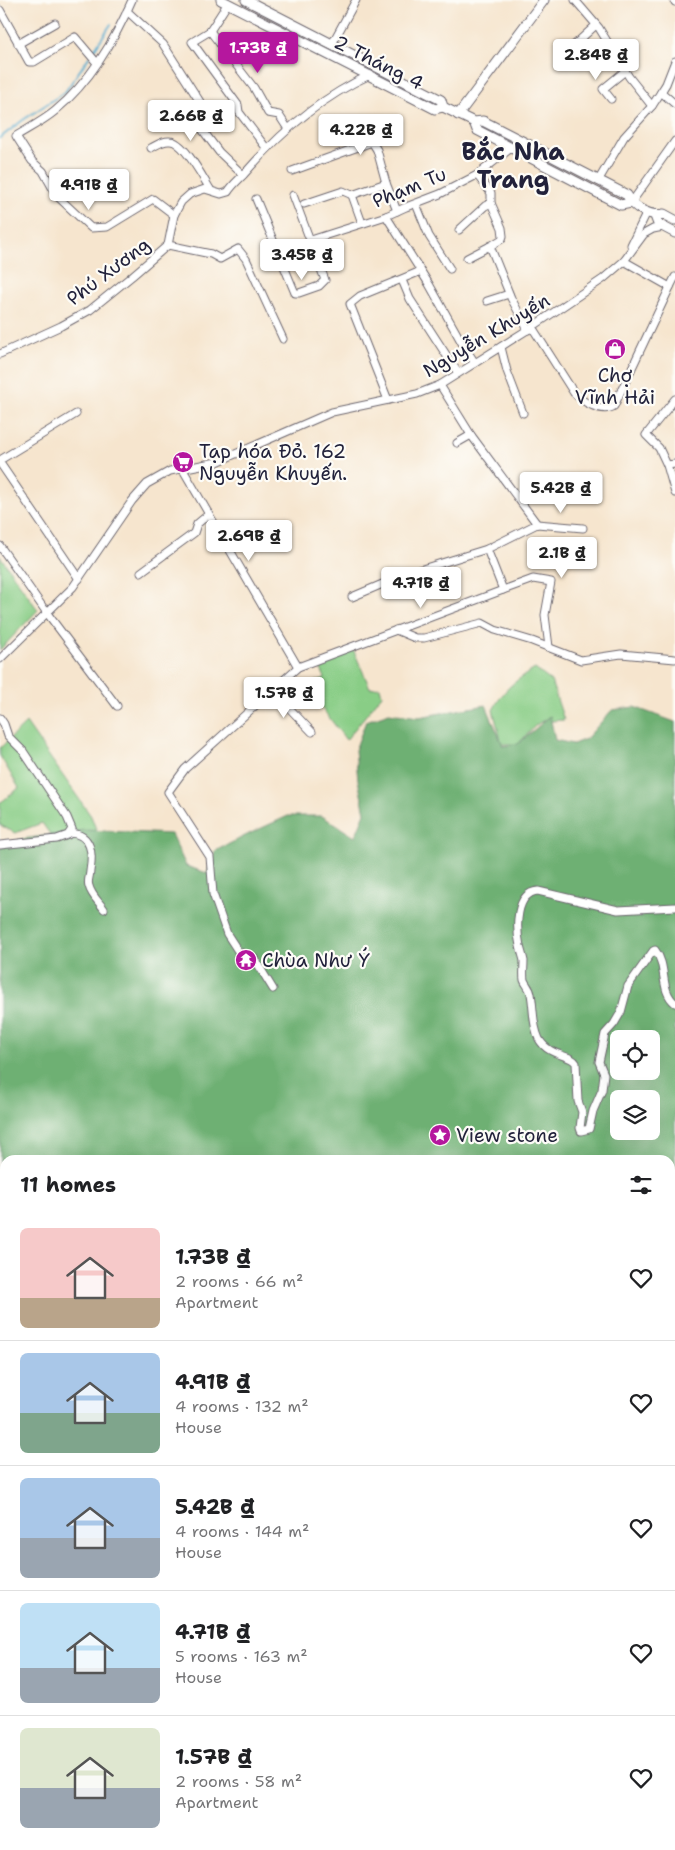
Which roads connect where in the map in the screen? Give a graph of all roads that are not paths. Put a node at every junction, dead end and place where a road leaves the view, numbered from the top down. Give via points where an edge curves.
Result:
1 (132, 0) edge
2 (246, 0) edge
3 (356, 0) edge
4 (544, 0) edge
5 (576, 0) edge
6 (224, 2) edge
7 (0, 10) edge
8 (127, 11) junction
9 (55, 23) dead end
10 (596, 25) junction
11 (210, 31) junction
12 (18, 44) junction
13 (332, 44) junction
14 (572, 47) dead end
15 (675, 62) edge
16 (97, 63) junction
17 (625, 71) junction
18 (370, 76) junction
19 (661, 92) junction
20 (611, 99) dead end
21 (675, 104) edge
22 (202, 105) dead end
23 (652, 106) junction
24 (443, 107) junction
25 (189, 112) dead end
26 (458, 115) junction
27 (474, 122) junction
28 (288, 129) junction
29 (675, 141) edge
30 (151, 148) dead end
31 (511, 148) junction
32 (267, 149) junction
33 (292, 171) dead end
34 (243, 175) junction
35 (477, 175) junction
36 (598, 181) junction
37 (386, 183) junction
38 (210, 190) junction
39 (293, 195) dead end
40 (352, 195) junction
41 (256, 199) dead end
42 (491, 202) junction
43 (631, 203) junction
44 (304, 204) dead end
45 (416, 204) junction
46 (397, 210) junction
47 (651, 214) junction
48 (174, 215) junction
49 (386, 216) junction
50 (675, 220) edge
51 (362, 222) junction
52 (662, 227) junction
53 (458, 230) dead end
54 (675, 233) edge
55 (311, 240) junction
56 (168, 246) junction
57 (490, 246) junction
58 (467, 258) dead end
59 (624, 261) junction
60 (450, 269) dead end
61 (421, 271) junction
62 (675, 277) edge
63 (402, 280) junction
64 (670, 287) junction
65 (509, 294) junction
66 (487, 301) dead end
67 (530, 329) junction
68 (283, 339) dead end
69 (501, 347) junction
70 (0, 354) edge
71 (475, 363) junction
72 (458, 373) junction
73 (440, 385) junction
74 (675, 399) edge
75 (388, 400) junction
76 (523, 413) dead end
77 (76, 414) dead end
78 (471, 435) junction
79 (457, 443) dead end
80 (0, 461) edge
81 (675, 464) edge
82 (667, 465) junction
83 (182, 468) junction
84 (675, 493) edge
85 (209, 514) junction
86 (537, 524) junction
87 (583, 528) dead end
88 (0, 546) edge
89 (487, 549) junction
90 (141, 572) dead end
91 (79, 579) junction
92 (503, 590) junction
93 (352, 597) dead end
94 (47, 613) junction
95 (396, 630) junction
96 (549, 647) junction
97 (0, 659) edge
98 (675, 659) edge
99 (298, 667) junction
100 (272, 690) junction
101 (117, 706) dead end
102 (0, 718) edge
103 (312, 732) dead end
104 (70, 833) junction
105 (0, 845) edge
106 (675, 906) edge
107 (104, 909) dead end
108 (273, 989) dead end
109 (675, 1003) edge

1 - 8 street
2 - 13 main road, 2 Tháng 4
3 - 13 street
4 - 26 main road
5 - 10 street
6 - 11 street
6 - 18 main road, 2 Tháng 4
7 - 12 street
8 - 16 street
8 - 22 street via 163,44
9 - 12 street
10 - 14 street
10 - 17 street
11 - 28 street via 254,88 268,113 279,116
11 - 32 street via 192,42 238,105 238,112
12 - 16 street via 32,63 76,37
13 - 24 main road, 2 Tháng 4 via 441,100
15 - 19 street
16 - 48 street via 66,102 16,136 32,161 43,171 57,196 92,228 107,227 153,199
17 - 20 street via 603,89
17 - 23 street
18 - 24 main road, 2 Tháng 4 via 435,108
18 - 28 street, Phú Xương via 350,84
19 - 21 street
19 - 23 street
23 - 36 street via 624,137
24 - 26 main road, 2 Tháng 4
25 - 34 street via 219,152
26 - 27 main road, 2 Tháng 4
27 - 31 main road, 2 Tháng 4 via 477,130
27 - 36 main road, 2 Tháng 4 via 483,120
28 - 32 street, Phú Xương
29 - 43 street
30 - 38 street via 168,140 178,144
31 - 35 street, Phạm Tu
31 - 43 main road, 2 Tháng 4 via 622,205
32 - 34 street, Phú Xương
33 - 37 street via 370,141 377,150
34 - 38 street, Phú Xương via 224,194
35 - 42 street via 491,193
35 - 45 street, Phạm Tu
36 - 43 main road, 2 Tháng 4 via 627,195
37 - 40 street
37 - 46 street
38 - 48 street, Phú Xương via 190,194
39 - 55 street
40 - 44 street via 343,191
40 - 51 street
41 - 55 street via 295,293 319,286 325,280
42 - 53 street
42 - 57 street via 503,236
43 - 47 main road, 2 Tháng 4
45 - 46 street, Phạm Tu
45 - 60 street via 429,236
46 - 49 street, Phạm Tu
47 - 50 main road, 2 Tháng 4 via 664,214
47 - 52 main road, 2 Tháng 4
47 - 59 street, Nguyễn Khuyến
48 - 56 street, Phú Xương
49 - 51 street, Phạm Tu
49 - 61 street
51 - 55 street, Phạm Tu
52 - 54 main road
52 - 59 street, Nguyễn Khuyến via 644,234
56 - 68 street via 220,259 238,249 246,259
56 - 70 street, Phú Xương via 90,310
57 - 58 street
57 - 65 street
59 - 64 street
59 - 67 street, Nguyễn Khuyến
61 - 63 street
61 - 71 street
62 - 64 street
63 - 72 street via 410,299
63 - 75 street via 365,294 350,304
64 - 67 street via 610,409 601,409 579,398
65 - 66 street
65 - 67 street
67 - 69 street, Nguyễn Khuyến
69 - 71 street, Nguyễn Khuyến
69 - 76 street
71 - 72 street, Nguyễn Khuyến
72 - 73 street, Nguyễn Khuyến
73 - 75 street, Nguyễn Khuyến
73 - 78 street
74 - 82 street via 646,434 659,448
75 - 83 street, Nguyễn Khuyến via 332,412 217,462
77 - 80 street
78 - 79 street
78 - 86 street
80 - 91 street
81 - 82 street
82 - 84 street
83 - 85 street
83 - 91 street, Nguyễn Khuyến via 163,474 140,491
85 - 90 street via 197,524 194,534
85 - 99 street
86 - 87 street
86 - 89 street
88 - 94 street
89 - 92 street
89 - 93 street via 406,574
91 - 94 street, Nguyễn Khuyến
92 - 95 street
92 - 96 street via 533,579 551,582 545,615
94 - 97 street, Nguyễn Khuyến
94 - 101 street
95 - 96 street via 424,638 482,623
95 - 99 street
96 - 98 street via 581,660 621,654
99 - 100 street
100 - 103 street
100 - 108 street via 185,769 168,792 210,857 213,894 227,934 238,951 254,958
102 - 104 street via 11,740 23,751 67,817 72,826
104 - 105 street via 57,840
104 - 107 street via 82,836 90,846 92,857 88,885
106 - 109 street via 618,910 538,891 527,894 522,901 519,936 525,980 531,992 533,1021 545,1047 576,1062 581,1131 588,1129 601,1096 604,1074 599,1062 605,1034 621,1012 628,986 655,950 660,956 665,987

